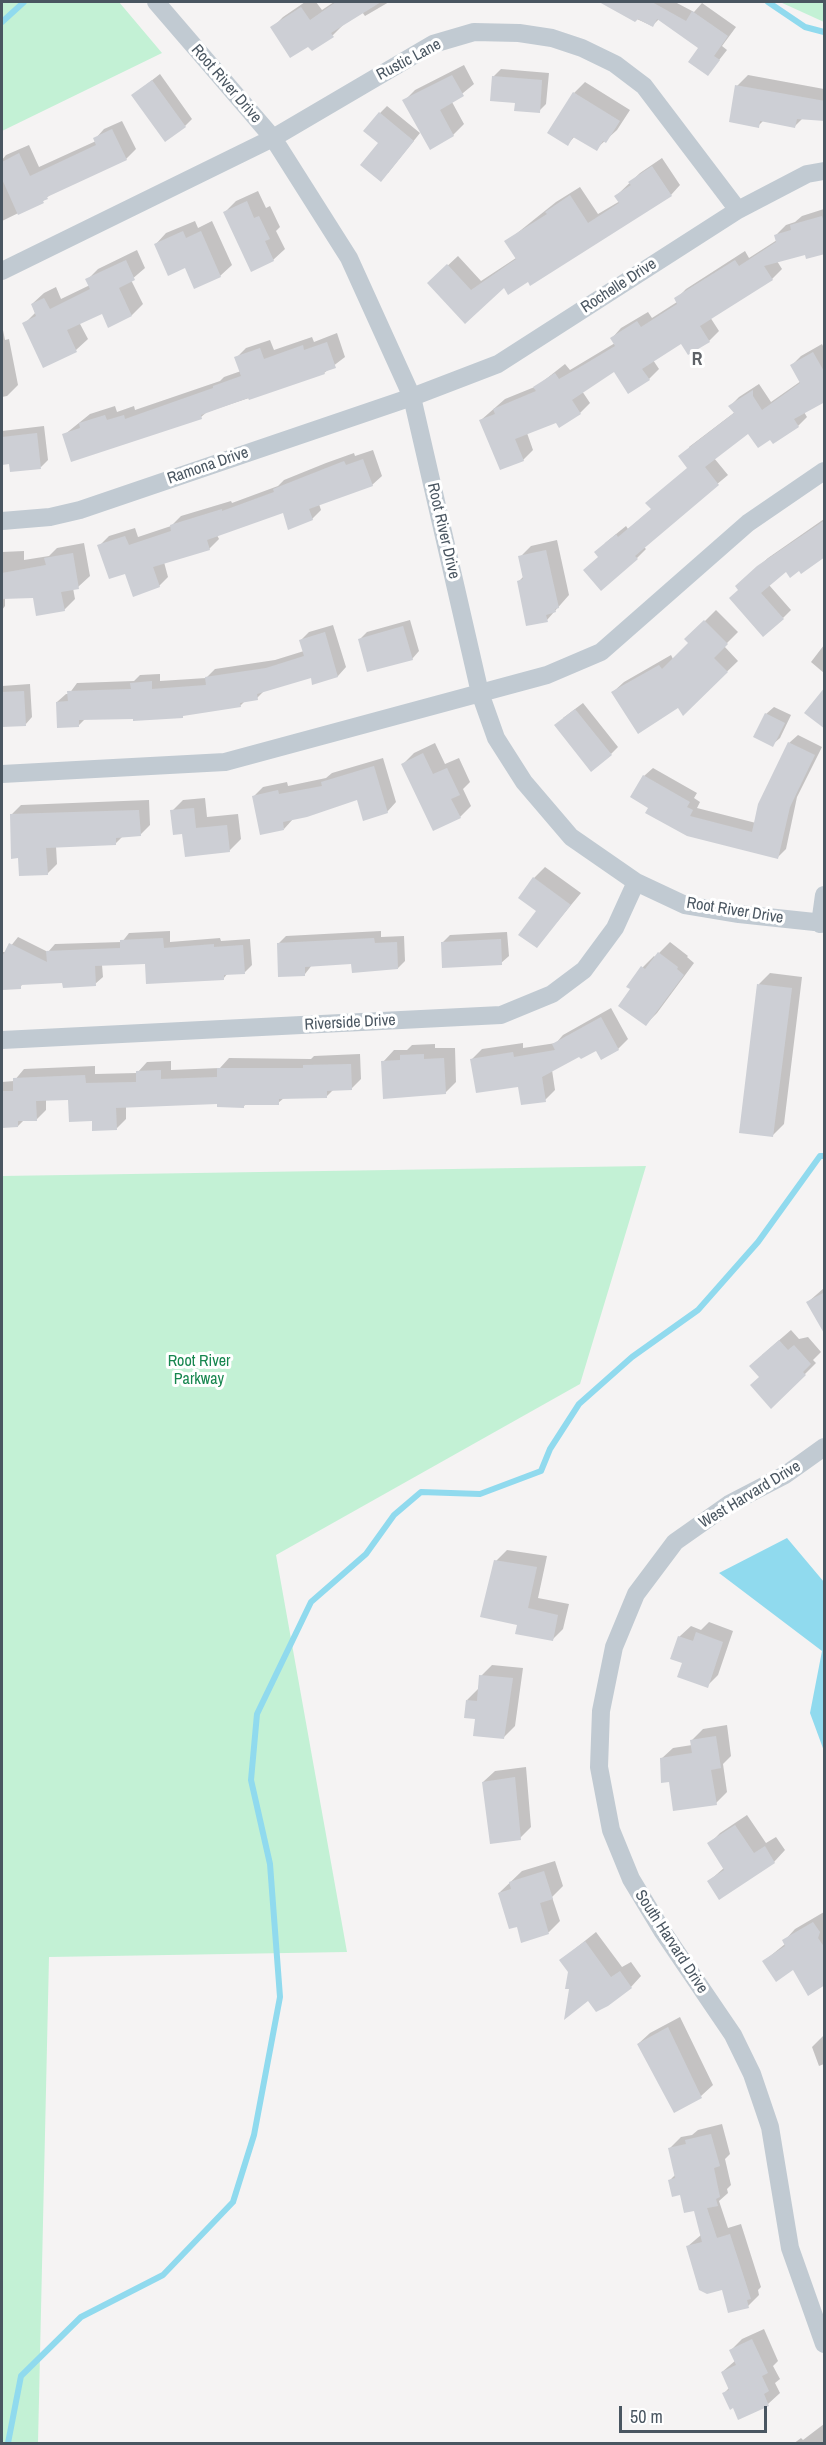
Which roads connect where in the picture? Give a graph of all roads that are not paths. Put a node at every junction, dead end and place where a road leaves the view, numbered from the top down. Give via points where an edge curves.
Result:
1 (156, 2) edge
2 (273, 138) junction
3 (825, 171) edge
4 (738, 210) junction
5 (2, 271) edge
6 (412, 397) junction
7 (825, 471) edge
8 (2, 521) edge
9 (480, 693) junction
10 (2, 774) edge
11 (636, 882) junction
12 (825, 895) edge
13 (822, 924) edge
14 (2, 1040) edge
15 (825, 1447) edge
16 (675, 1542) joint
17 (825, 2344) edge

1 - 2 street, Root River Drive
2 - 4 street, Rustic Lane via 433,44 474,32 552,38 615,64 644,86
2 - 5 street
2 - 6 street, Root River Drive via 349,258
3 - 4 street, Rochelle Drive via 807,174
4 - 6 street, Rochelle Drive via 498,364
6 - 8 street, Ramona Drive via 80,510
6 - 9 street, Root River Drive
7 - 9 street via 748,523 601,652 547,675
9 - 10 street via 225,762
9 - 11 street, Root River Drive via 496,738 524,782 571,837
11 - 13 street, Root River Drive via 686,905
11 - 14 street, Riverside Drive via 615,928 584,970 552,994 501,1015
12 - 13 street
15 - 16 street, West Harvard Drive via 784,1475 729,1504
16 - 17 street, South Harvard Drive via 636,1594 614,1647 601,1711 599,1767 611,1830 631,1879 733,2035 752,2074 770,2127 790,2248

